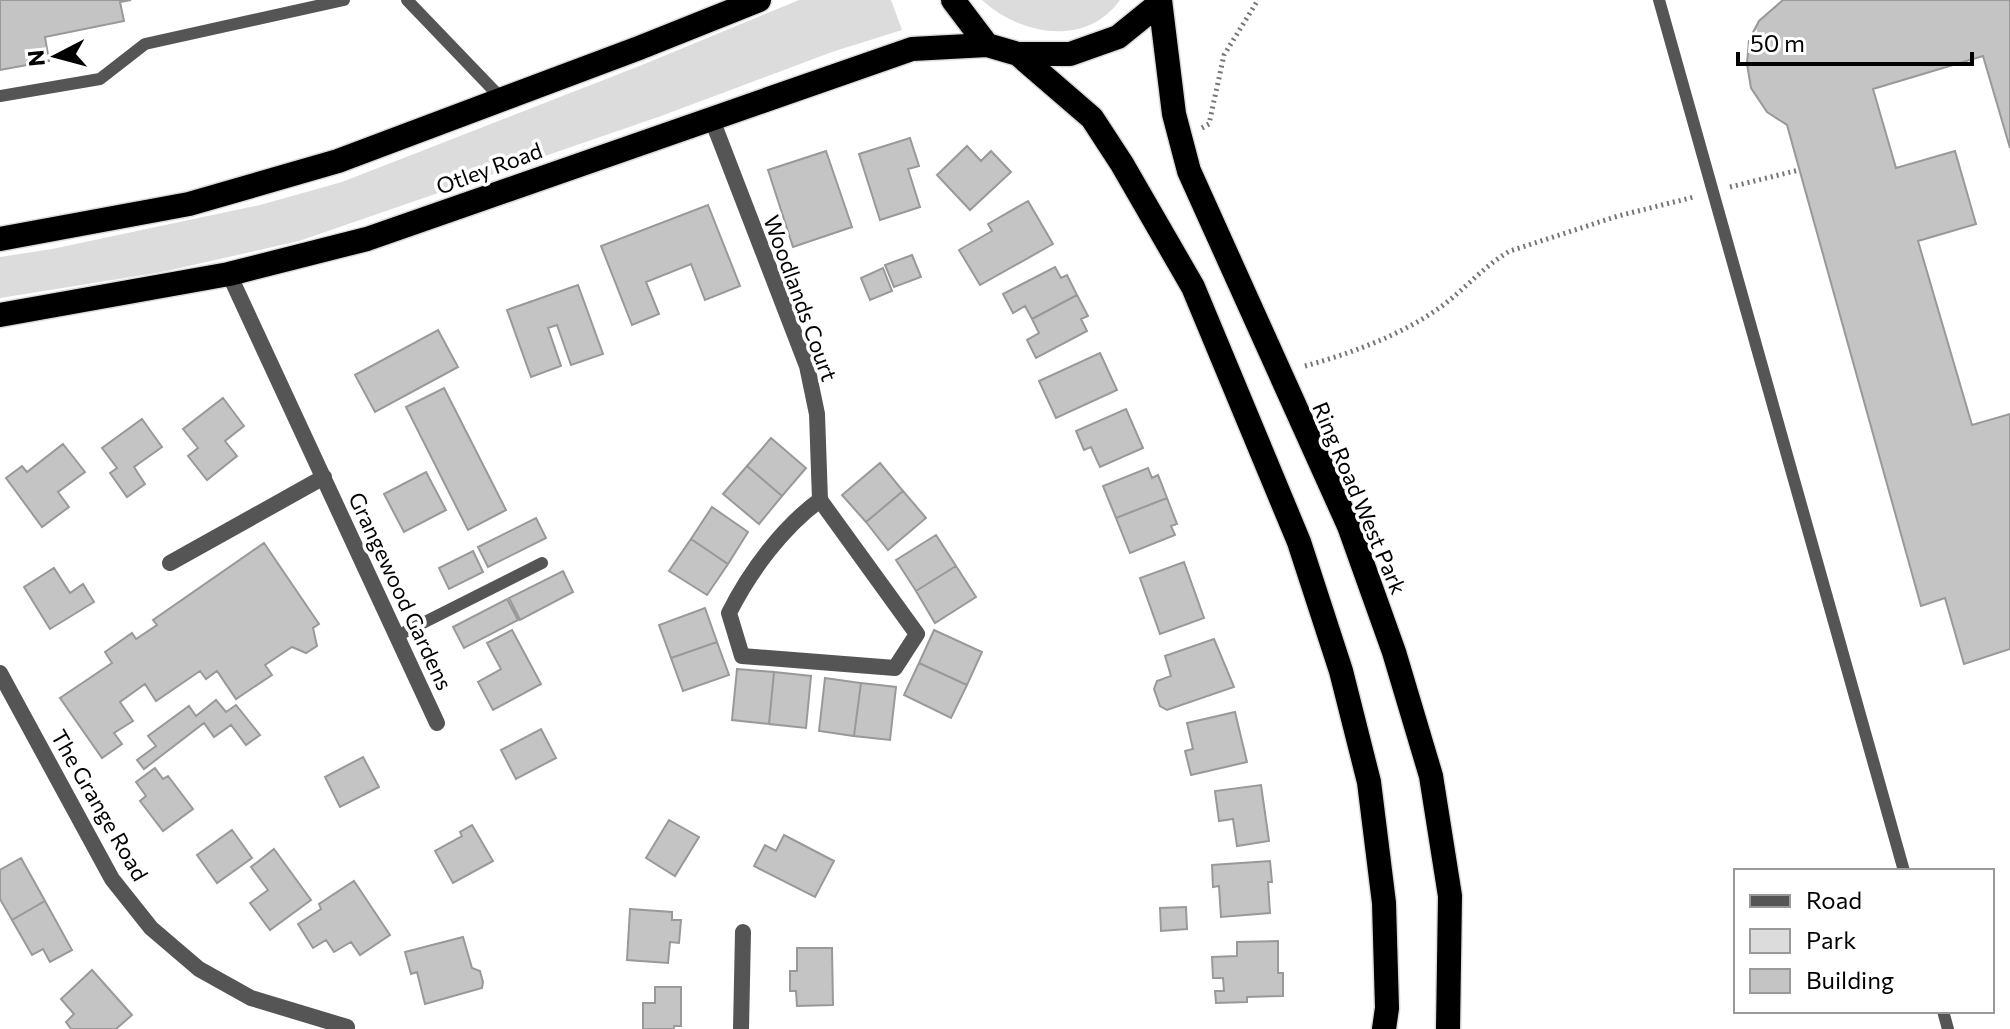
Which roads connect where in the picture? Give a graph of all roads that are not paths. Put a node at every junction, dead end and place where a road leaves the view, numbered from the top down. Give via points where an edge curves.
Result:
1 (344, 0) edge
2 (407, 0) edge
3 (759, 0) edge
4 (953, 0) edge
5 (1659, 0) edge
6 (1160, 1) edge
7 (987, 45) junction
8 (1018, 54) junction
9 (0, 96) edge
10 (502, 99) junction
11 (711, 117) junction
12 (0, 239) edge
13 (229, 274) junction
14 (0, 315) edge
15 (324, 477) junction
16 (820, 500) junction
17 (170, 563) dead end
18 (542, 563) dead end
19 (397, 636) junction
20 (0, 673) edge
21 (437, 723) dead end
22 (1903, 869) edge
23 (743, 932) dead end
24 (347, 1027) edge
25 (741, 1029) edge
26 (1384, 1029) edge
27 (1448, 1029) edge

1 - 9 lane via 145,44 100,79
2 - 10 lane
3 - 10 highway
4 - 7 highway
5 - 22 lane
6 - 8 highway via 1118,37 1070,54
6 - 27 highway, Ring Road West Park via 1174,114 1189,171 1349,526 1431,776 1450,896
7 - 8 highway, Otley Road
7 - 11 highway, Otley Road via 912,49
8 - 26 highway via 1092,118 1193,287 1299,542 1341,671 1369,782 1384,903
10 - 12 highway via 338,161 189,204
11 - 13 highway, Otley Road via 367,239
11 - 16 street, Woodlands Court via 807,366 817,414
13 - 14 highway, Otley Road
13 - 15 street, Grangewood Gardens
15 - 17 street, Grangewood Gardens
15 - 19 street, Grangewood Gardens
16 - 16 street via 800,515 741,588 729,613 742,656 895,668 917,634
18 - 19 lane
19 - 21 street, Grangewood Gardens
20 - 24 street, The Grange Road via 112,879 151,928 199,969 251,998
23 - 25 street

